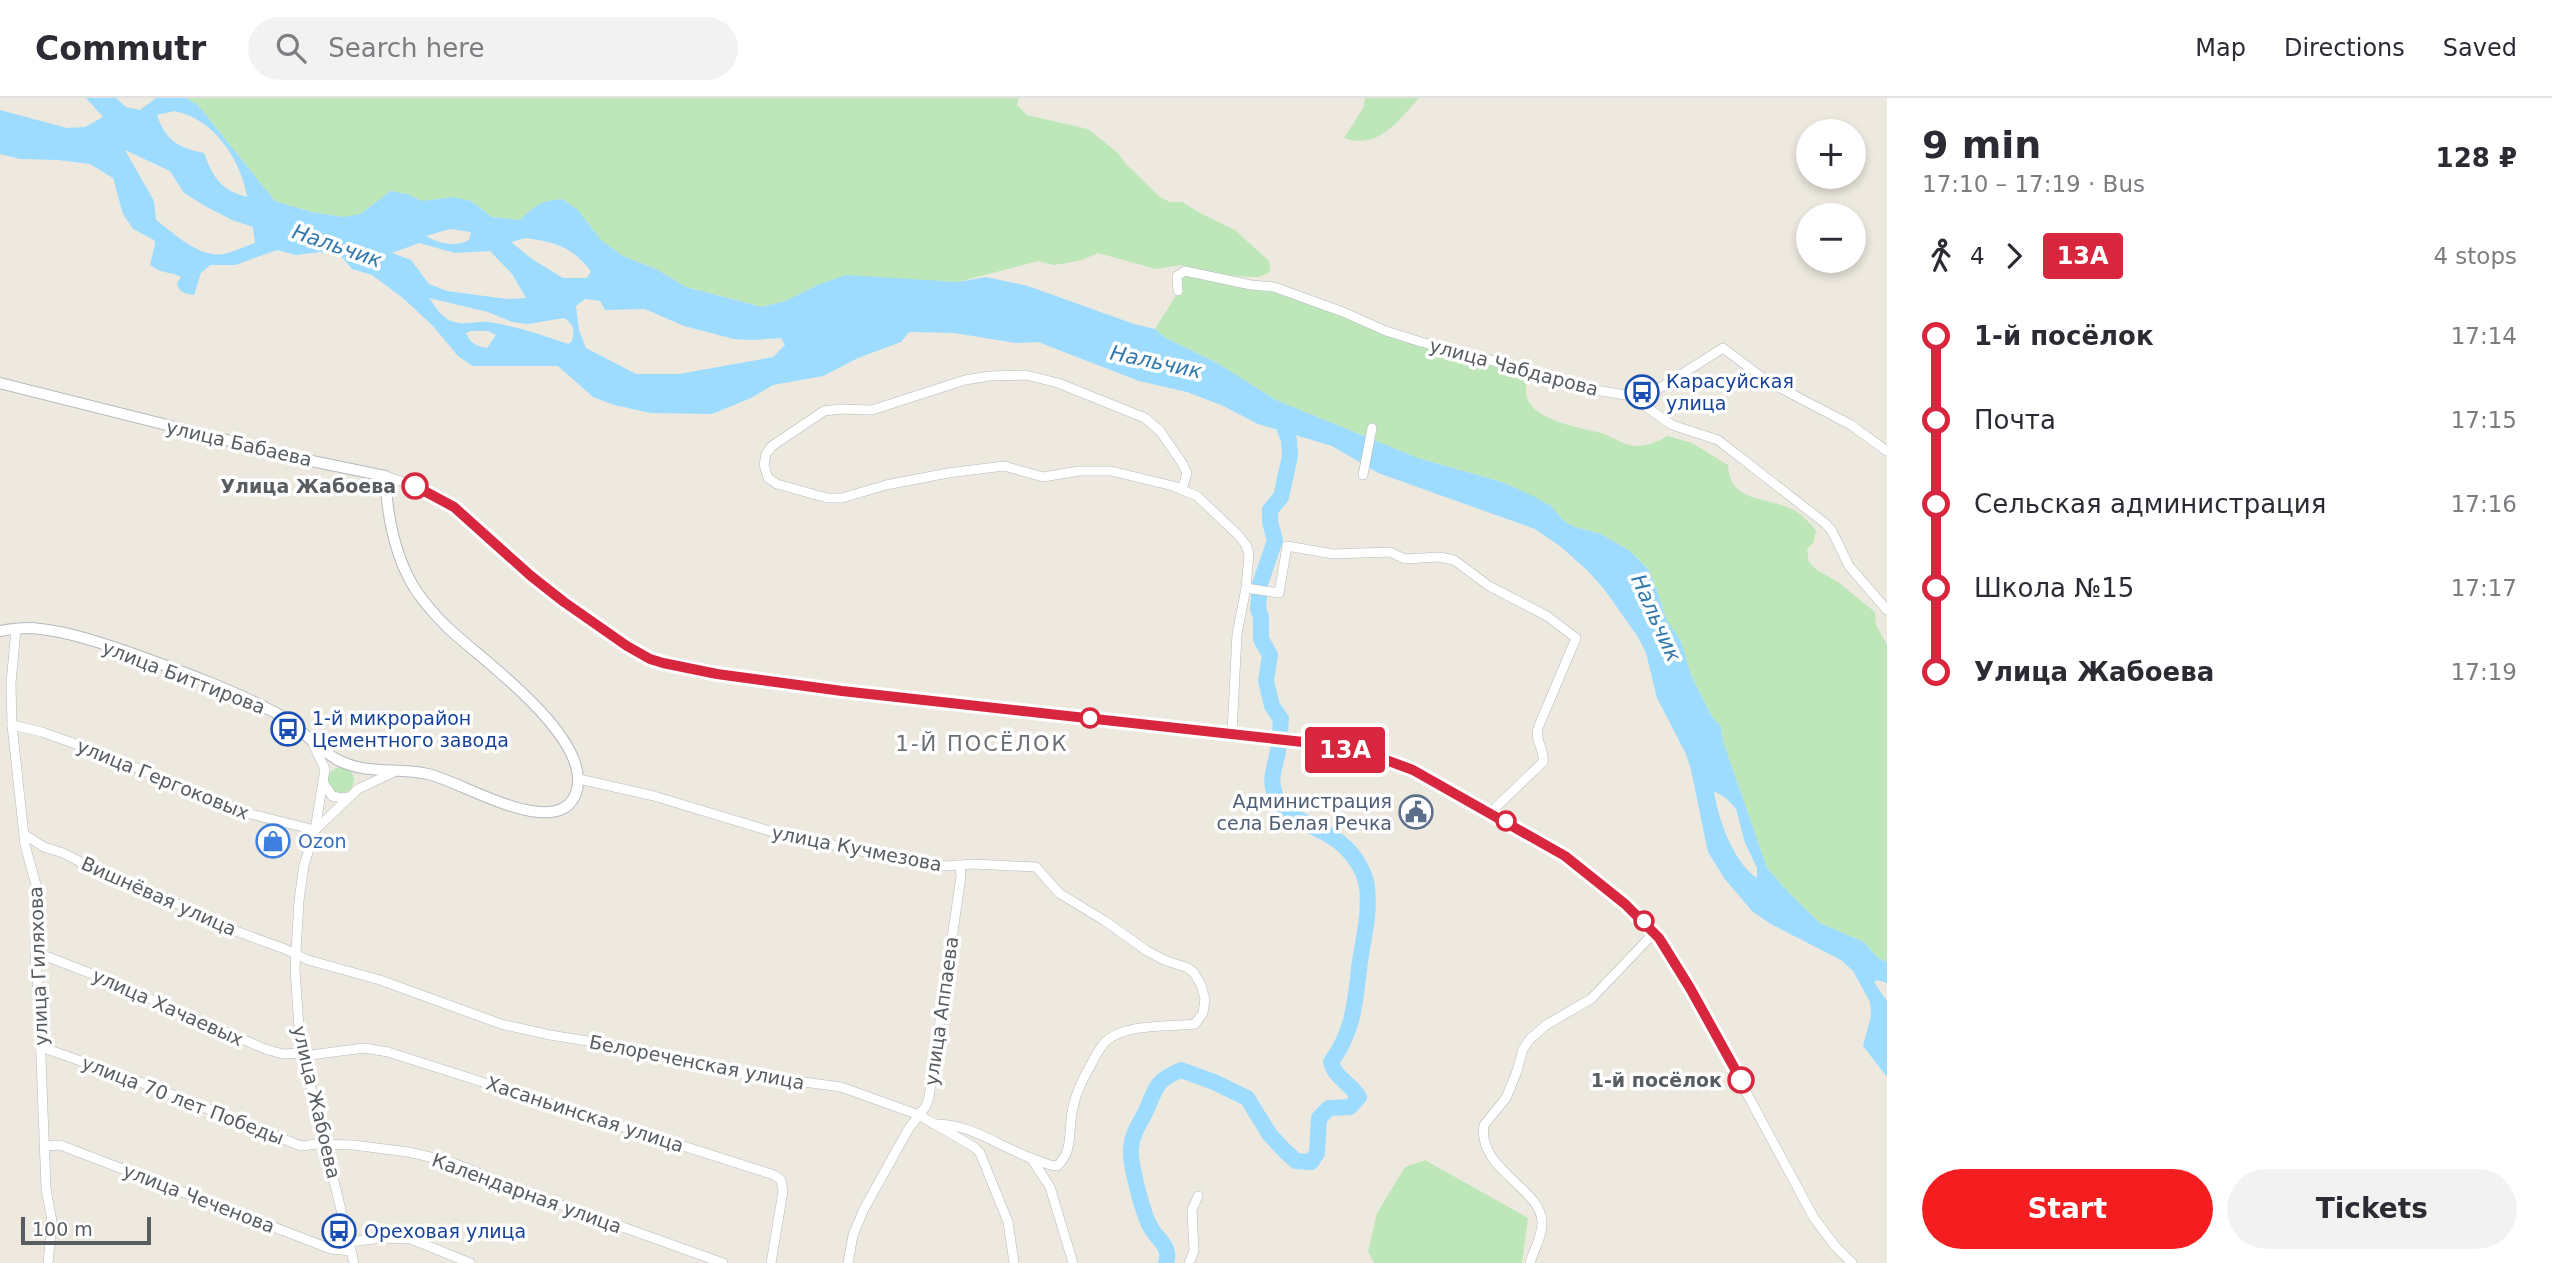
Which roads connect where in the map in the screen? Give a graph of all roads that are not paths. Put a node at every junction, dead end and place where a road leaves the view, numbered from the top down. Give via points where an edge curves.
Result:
1 (1178, 291) dead end
2 (0, 383) edge
3 (1644, 398) junction
4 (1373, 429) dead end
5 (1887, 450) edge
6 (1364, 474) dead end
7 (385, 476) junction
8 (1182, 488) junction
9 (1249, 589) junction
10 (1887, 610) edge
11 (16, 629) junction
12 (0, 631) edge
13 (12, 725) junction
14 (1232, 733) junction
15 (307, 735) junction
16 (345, 762) junction
17 (325, 769) junction
18 (394, 772) junction
19 (579, 779) junction
20 (322, 780) junction
21 (355, 792) junction
22 (1491, 812) junction
23 (315, 830) junction
24 (25, 835) junction
25 (960, 865) junction
26 (1655, 932) junction
27 (35, 952) junction
28 (295, 954) junction
29 (41, 1047) junction
30 (302, 1054) junction
31 (919, 1115) junction
32 (933, 1124) junction
33 (326, 1145) junction
34 (46, 1146) junction
35 (1031, 1158) junction
36 (1198, 1195) dead end
37 (350, 1247) junction
38 (48, 1263) edge
39 (354, 1263) edge
40 (470, 1263) edge
41 (723, 1263) edge
42 (771, 1263) edge
43 (848, 1263) edge
44 (1014, 1263) edge
45 (1073, 1263) edge
46 (1189, 1263) edge
47 (1530, 1263) edge
48 (1852, 1263) edge

1 - 3 street, улица Чабдарова via 1177,276 1189,271 1274,287 1421,342 1577,387
2 - 7 street, улица Бабаева
3 - 5 street via 1723,348 1767,381 1851,425
3 - 10 street via 1645,407 1656,416 1718,440 1826,524 1849,566
4 - 6 street
7 - 14 street, улица Бабаева via 416,486 454,507 564,602 627,646 663,663 850,692
7 - 19 street via 389,520 416,591 440,621 534,705 566,745
8 - 8 street via 1111,471 1043,477 1004,466 827,498 777,484 768,478 764,465 772,446 824,411 872,410 965,380 1026,375 1145,418 1169,441 1182,463 1187,473
8 - 9 street via 1206,504 1246,545
9 - 14 street via 1237,634
9 - 22 street via 1282,590 1287,546 1333,554 1390,552 1405,559 1438,557 1454,560 1576,638 1538,728 1543,762
11 - 12 street, улица Биттирова
11 - 13 street, улица Гиляхова
11 - 15 street, улица Биттирова via 55,632 149,660 238,695 278,714
13 - 23 street, улица Гергоковых via 95,751 250,814
13 - 24 street, улица Гиляхова
14 - 22 street, улица Бабаева via 1303,742 1399,764
15 - 16 street, улица Биттирова
15 - 17 street
16 - 17 street
16 - 18 street, улица Биттирова
16 - 21 street via 359,774
17 - 20 street
18 - 19 street via 427,773 507,805 553,813 570,805
18 - 21 street
19 - 25 street, улица Кучмезова via 773,832 907,861
20 - 21 street via 332,796 342,798
20 - 23 street, улица Жабоева
21 - 23 street
22 - 26 street, улица Бабаева via 1565,856
23 - 28 street, улица Жабоева via 301,885
24 - 27 street, улица Гиляхова via 36,885
24 - 28 street, Вишнёвая улица
25 - 31 street, улица Аппаева via 929,1097
25 - 35 street, улица Кучмезова via 1036,867 1059,893 1147,951 1188,968 1198,978 1205,999 1195,1024 1145,1028 1106,1041 1077,1090 1069,1146 1062,1161 1054,1167
26 - 47 street via 1595,996 1530,1039 1506,1098 1484,1125 1484,1141 1491,1155 1541,1214 1542,1229
26 - 48 street, улица Бабаева via 1707,1017 1814,1219
27 - 29 street, улица Гиляхова
27 - 30 street, улица Хачаевых via 265,1049 283,1055
28 - 30 street, улица Жабоева
28 - 31 street, Белореченская улица via 519,1029 768,1078 841,1087
29 - 33 street, улица 70 лет Победы via 290,1142
29 - 34 street, улица Гиляхова
30 - 33 street, улица Жабоева
30 - 42 street, Хасаньинская улица via 364,1048 388,1052 774,1175 783,1191
31 - 32 street, Белореченская улица
31 - 43 street, улица Аппаева via 858,1219
32 - 35 street, улица Кучмезова via 977,1133
32 - 44 street, Белореченская улица via 974,1147 984,1160 1008,1222
33 - 37 street, улица Жабоева
33 - 41 street, Календарная улица via 408,1152 448,1161
34 - 37 street, улица Чеченова via 60,1145 331,1249
34 - 38 street, улица Гиляхова via 52,1221
35 - 45 street via 1050,1187
36 - 46 street via 1192,1210 1194,1251
37 - 39 street, улица Жабоева
37 - 40 street via 382,1238 411,1239

